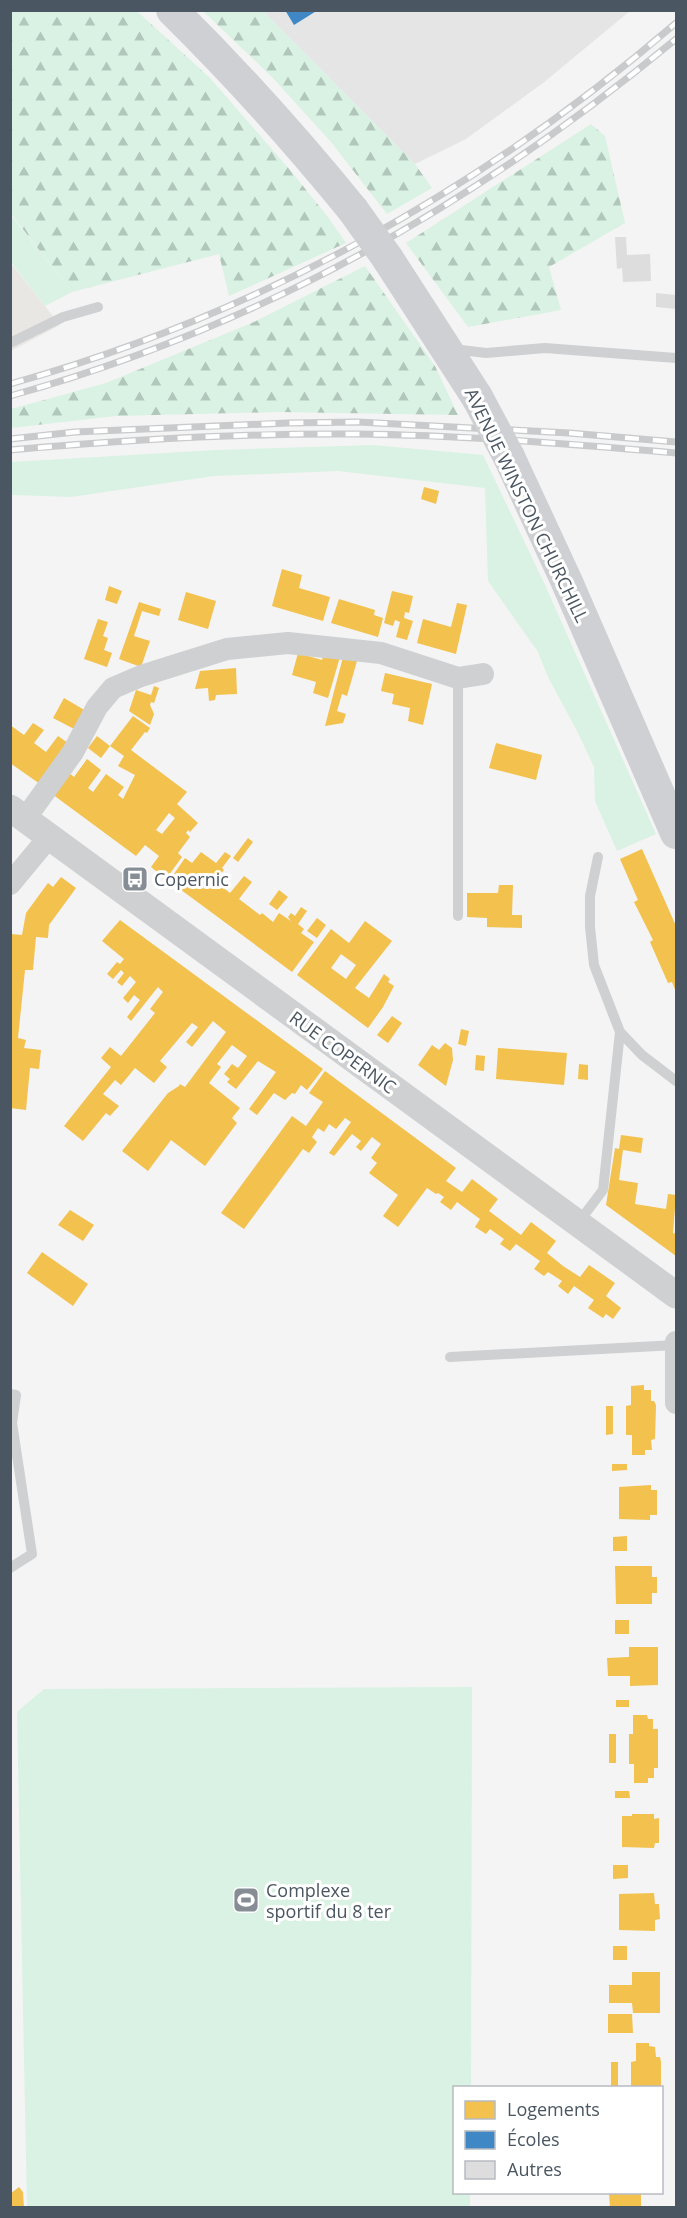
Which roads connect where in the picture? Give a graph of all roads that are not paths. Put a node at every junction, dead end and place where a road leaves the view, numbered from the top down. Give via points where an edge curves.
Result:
1 (172, 10) edge
2 (98, 307) dead end
3 (10, 343) edge
4 (447, 348) junction
5 (676, 358) edge
6 (483, 674) dead end
7 (458, 678) junction
8 (18, 814) edge
9 (676, 833) edge
10 (49, 837) junction
11 (598, 857) dead end
12 (10, 884) edge
13 (458, 916) dead end
14 (620, 1032) junction
15 (676, 1081) edge
16 (578, 1224) junction
17 (676, 1295) edge
18 (676, 1344) edge
19 (450, 1357) dead end
20 (10, 1394) edge
21 (676, 1403) edge
22 (10, 1568) edge

1 - 4 main road, AVENUE WINSTON CHURCHILL, bridge via 268,109 352,210
2 - 3 lane via 63,317
4 - 5 lane via 486,353 545,348
4 - 9 main road, AVENUE WINSTON CHURCHILL, bridge via 509,458
6 - 7 street
7 - 8 street via 381,653 288,643 227,649 112,688 73,752
7 - 13 lane
8 - 10 street, RUE COPERNIC
10 - 12 street
10 - 16 street, RUE COPERNIC
11 - 14 lane via 590,896 594,965
14 - 15 lane
14 - 16 lane via 603,1190
16 - 17 street, RUE COPERNIC
18 - 19 lane
18 - 21 street
20 - 22 lane via 16,1395 12,1423 32,1554

